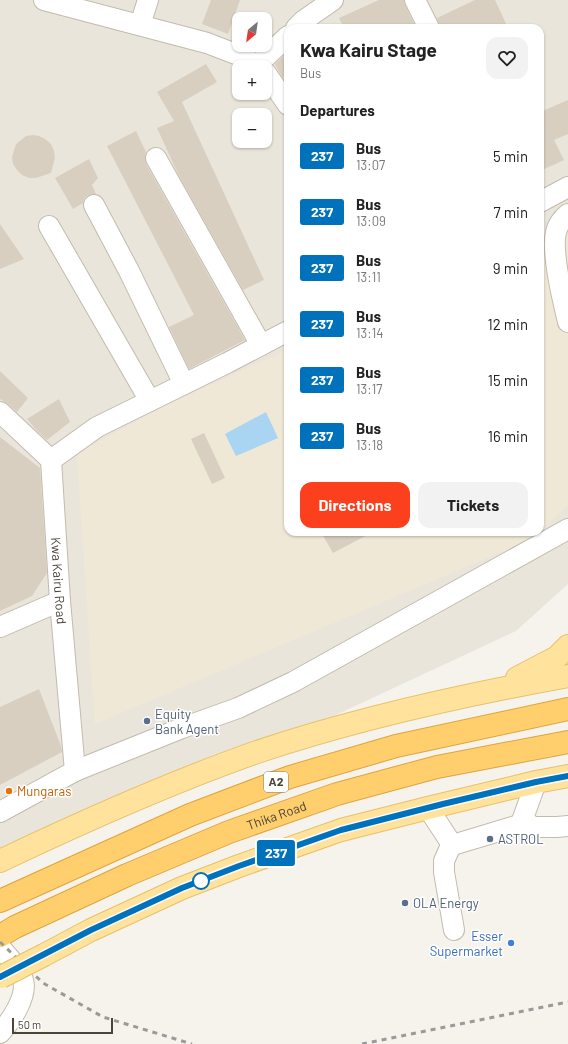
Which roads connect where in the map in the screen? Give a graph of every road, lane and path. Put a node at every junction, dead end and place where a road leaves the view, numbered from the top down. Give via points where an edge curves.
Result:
1 (44, 0) edge
2 (148, 0) edge
3 (305, 0) edge
4 (333, 0) edge
5 (415, 0) edge
6 (299, 24) edge
7 (300, 24) edge
8 (428, 24) edge
9 (140, 25) junction
10 (284, 41) edge
11 (249, 60) edge
12 (268, 60) edge
13 (272, 84) edge
14 (284, 100) edge
15 (156, 158) dead end
16 (568, 187) edge
17 (544, 200) edge
18 (94, 205) dead end
19 (568, 214) edge
20 (49, 226) dead end
21 (568, 322) edge
22 (284, 333) edge
23 (261, 345) junction
24 (184, 384) junction
25 (150, 401) junction
26 (0, 412) edge
27 (51, 460) junction
28 (568, 529) edge
29 (60, 601) junction
30 (0, 627) edge
31 (568, 646) edge
32 (568, 676) edge
33 (495, 690) junction
34 (568, 709) edge
35 (568, 742) edge
36 (75, 771) junction
37 (568, 776) edge
38 (536, 782) junction
39 (428, 808) junction
40 (0, 812) edge
41 (522, 821) junction
42 (568, 826) edge
43 (452, 843) junction
44 (0, 861) edge
45 (0, 901) edge
46 (454, 930) dead end
47 (8, 932) edge
48 (0, 947) edge
49 (0, 977) edge
50 (0, 1033) edge

1 - 9 street
2 - 9 street
3 - 6 street
4 - 7 street
5 - 8 street
9 - 11 street via 207,43
10 - 12 street
13 - 14 street
15 - 23 street
16 - 17 street
18 - 24 street
19 - 21 street via 561,221 554,242
20 - 25 street
22 - 23 street
23 - 24 street
24 - 25 street
25 - 27 street via 97,427
26 - 27 street
27 - 29 street, Kwa Kairu Road
28 - 36 street via 293,682 238,708
29 - 30 street
29 - 36 street, Kwa Kairu Road
31 - 33 main road via 557,657
32 - 33 main road
33 - 44 main road via 412,708 257,752 147,794
34 - 45 highway, A2 via 396,746 290,776 190,815
35 - 47 highway, Thika Road / A2 via 437,767 337,794 229,832 128,875
36 - 40 street
37 - 38 main road
38 - 39 main road
38 - 41 street
39 - 43 street
39 - 49 main road, bridge via 341,830 189,885 91,930
41 - 42 street via 534,827
41 - 43 street via 514,827
43 - 46 street via 444,861 444,872
48 - 50 street via 23,979 24,987 16,1010

